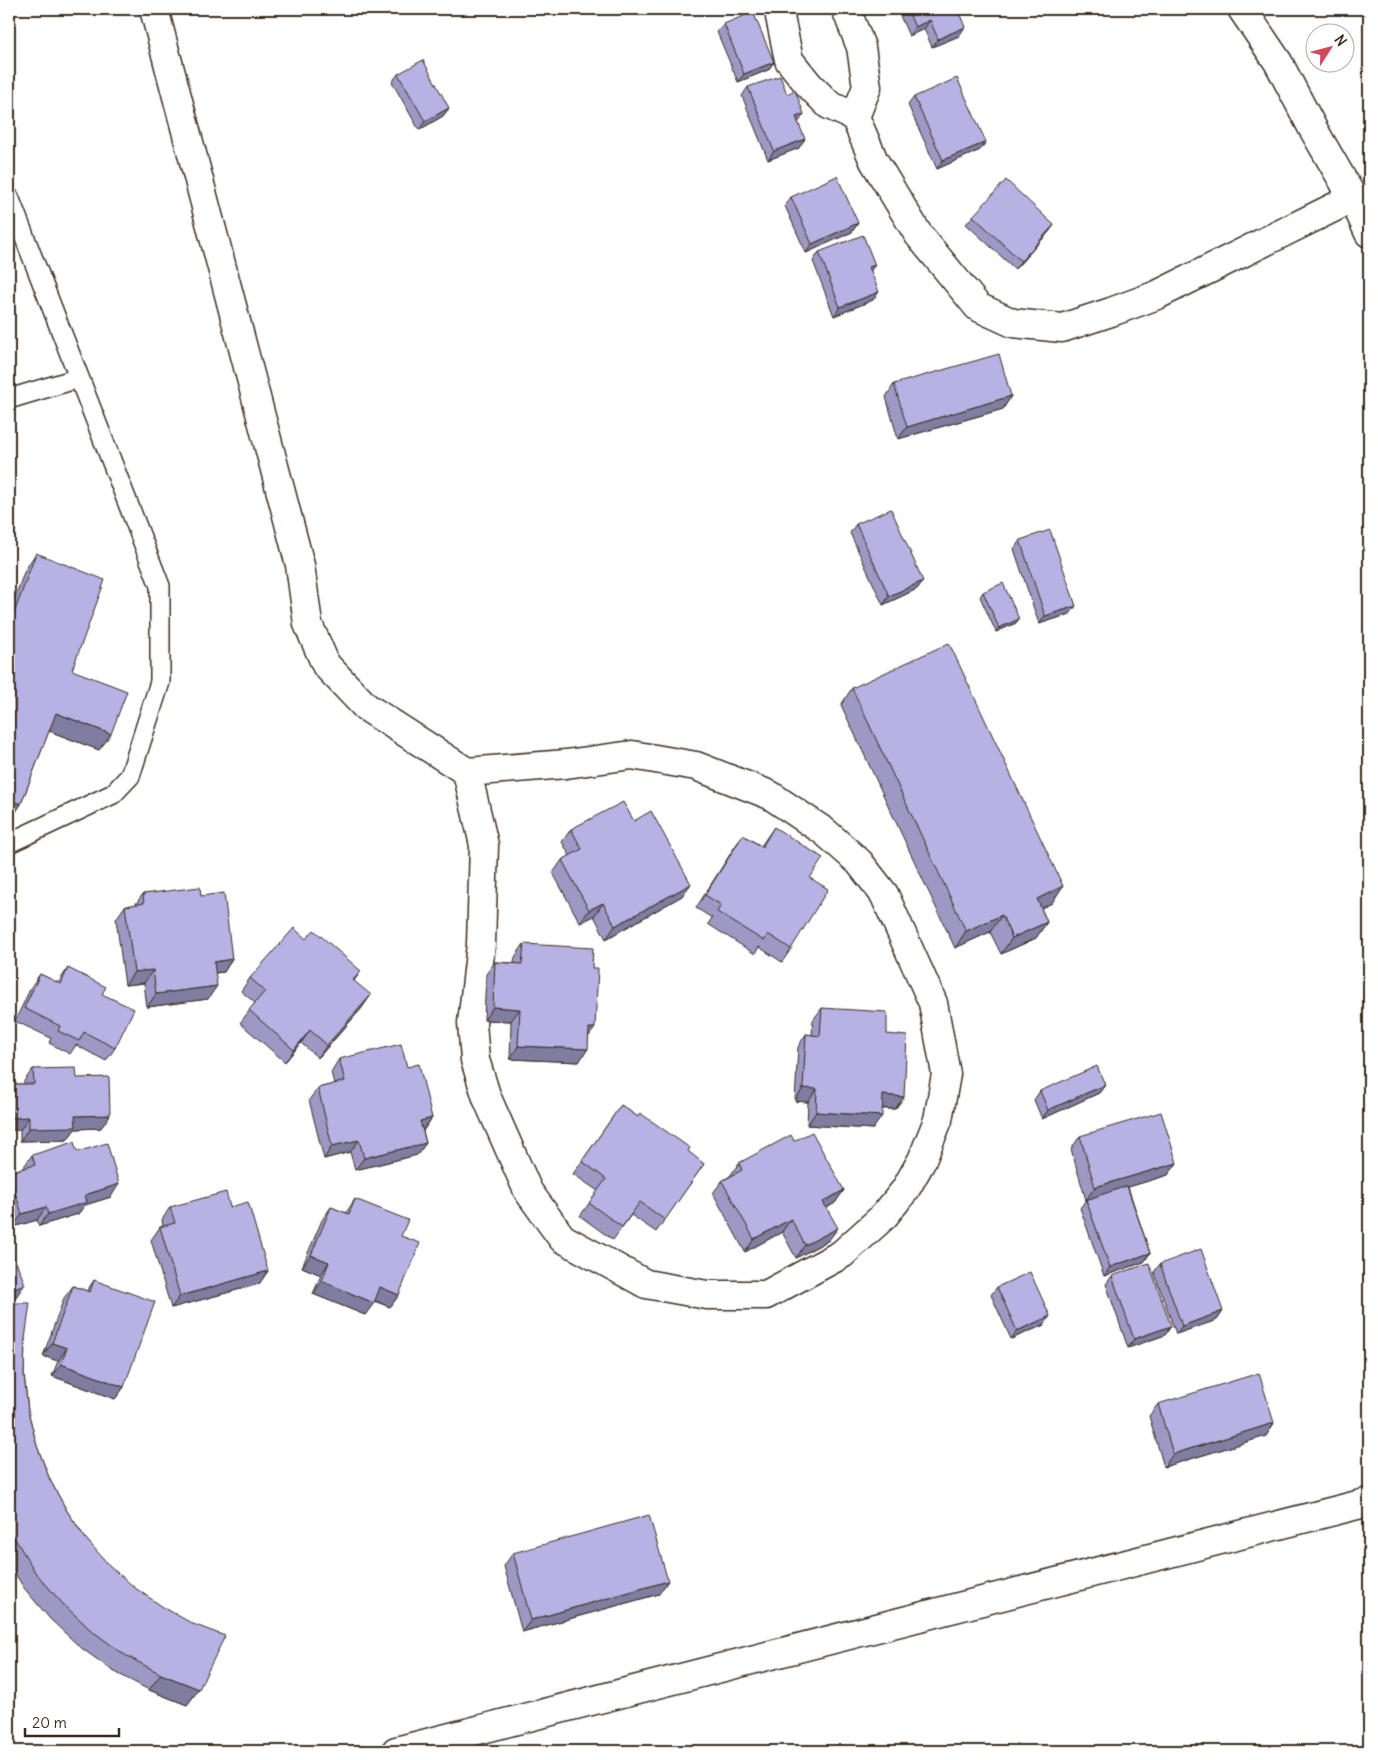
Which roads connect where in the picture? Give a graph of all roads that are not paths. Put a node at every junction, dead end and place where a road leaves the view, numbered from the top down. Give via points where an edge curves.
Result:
1 (154, 9) edge
2 (781, 9) edge
3 (846, 9) edge
4 (1242, 9) edge
5 (855, 117) junction
6 (9, 197) edge
7 (1353, 198) junction
8 (1369, 233) edge
9 (79, 378) junction
10 (9, 399) edge
11 (467, 772) junction
12 (9, 843) edge
13 (1369, 1502) edge
14 (396, 1751) edge

1 - 11 street via 300,565 308,624 326,665 366,707
2 - 5 street via 789,60 829,104
3 - 5 street via 861,47 867,87
4 - 7 street via 1278,62
5 - 7 street via 874,161 918,234 978,307 1013,324 1062,328 1111,312 1157,294
6 - 9 lane
7 - 8 street
9 - 10 lane
9 - 12 lane via 160,586 160,682 130,776 113,794
11 - 11 street via 632,755 696,766 770,795 825,832 859,862 884,894 933,1003 946,1074 938,1120 922,1160 905,1190 884,1216 842,1254 766,1295 707,1295 646,1284 562,1238 528,1191 487,1098 475,1060 472,1023 481,944 484,845
13 - 14 street

